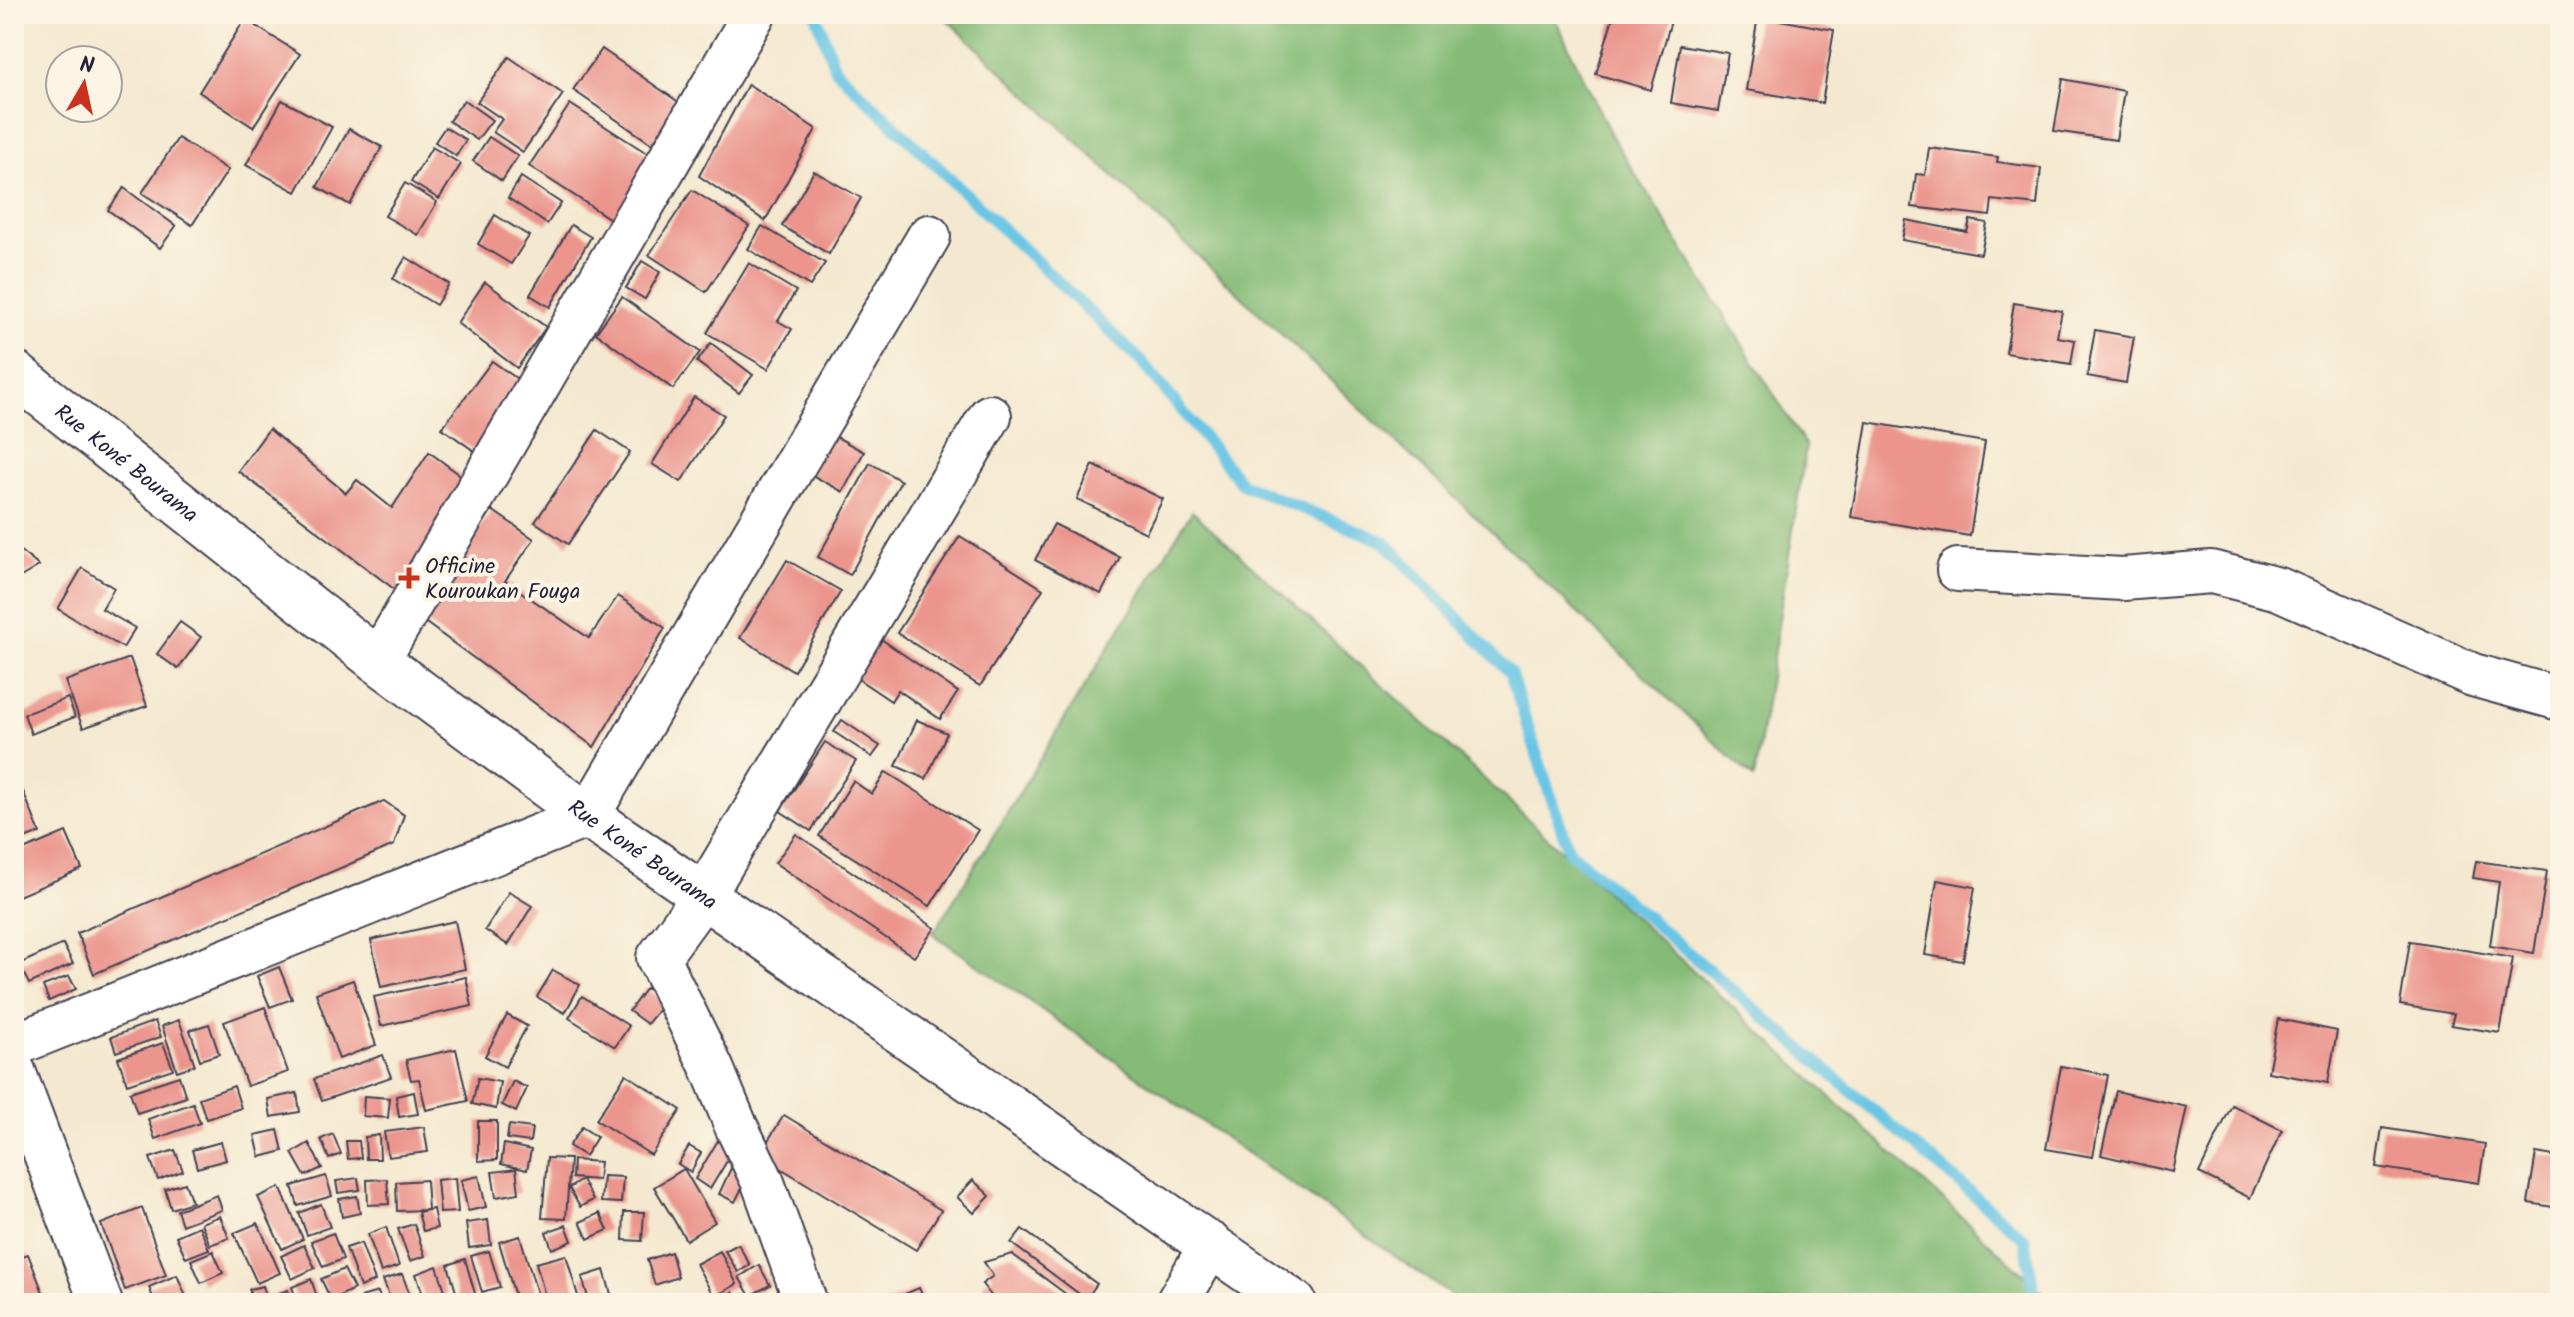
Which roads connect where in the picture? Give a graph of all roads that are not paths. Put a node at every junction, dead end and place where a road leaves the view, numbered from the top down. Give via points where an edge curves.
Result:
1 (754, 14) edge
2 (929, 236) dead end
3 (14, 373) edge
4 (990, 416) dead end
5 (1958, 570) dead end
6 (378, 661) junction
7 (2560, 699) edge
8 (588, 816) junction
9 (704, 895) junction
10 (14, 1045) edge
11 (14, 1071) edge
12 (1211, 1244) junction
13 (101, 1303) edge
14 (806, 1303) edge
15 (1177, 1303) edge
16 (1294, 1303) edge

1 - 6 street
2 - 8 street
3 - 6 highway, Rue Koné Bourama
4 - 9 street
5 - 7 street via 2123,579 2211,572 2279,589 2473,675
6 - 8 highway, Rue Koné Bourama
8 - 9 highway, Rue Koné Bourama
8 - 10 street
9 - 12 highway, Rue Koné Bourama
9 - 14 street via 658,958 762,1180
11 - 13 street
12 - 15 street
12 - 16 highway, Rue Koné Bourama

